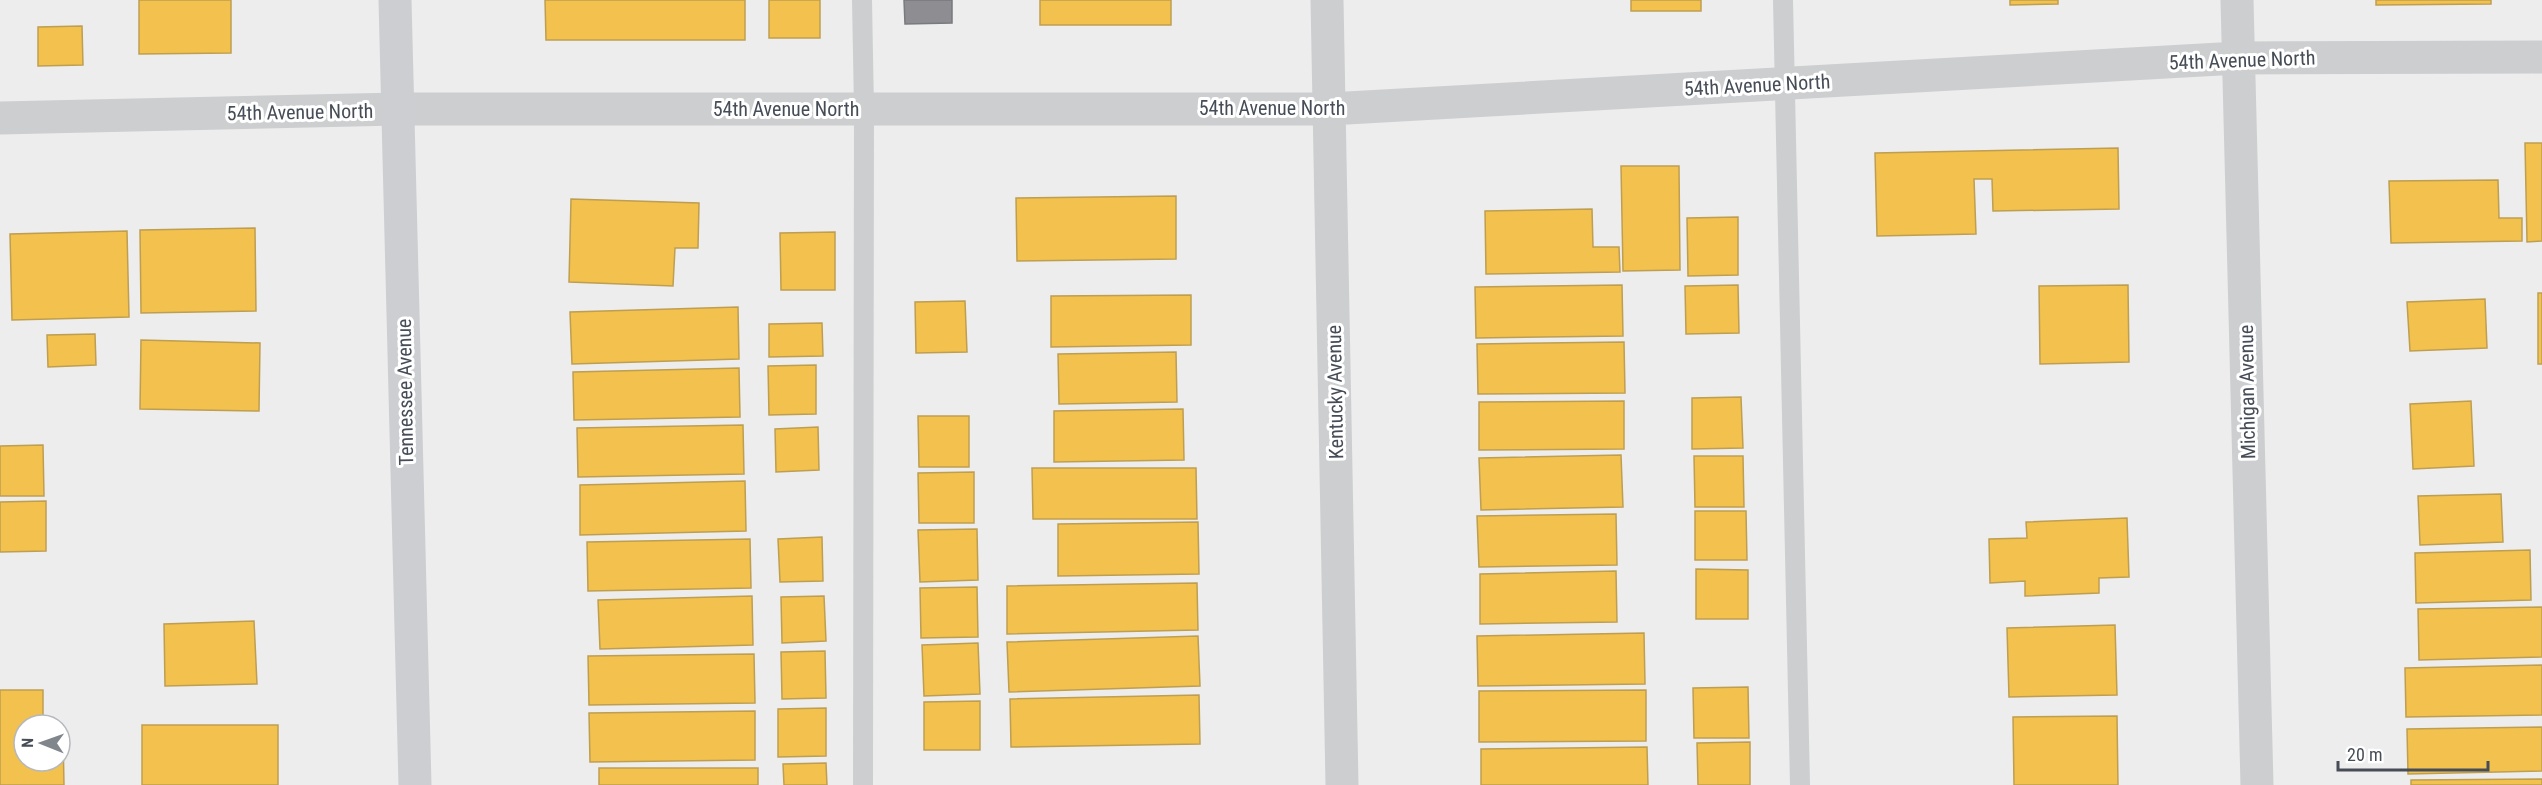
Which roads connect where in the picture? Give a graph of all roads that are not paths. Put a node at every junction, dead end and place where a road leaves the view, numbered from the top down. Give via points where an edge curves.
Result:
1 (395, 0) edge
2 (862, 0) edge
3 (1327, 0) edge
4 (1783, 0) edge
5 (2237, 0) edge
6 (2542, 57) edge
7 (2238, 58) junction
8 (1784, 84) junction
9 (398, 109) junction
10 (864, 109) junction
11 (1329, 109) junction
12 (0, 118) edge
13 (415, 785) edge
14 (863, 785) edge
15 (1342, 785) edge
16 (1800, 785) edge
17 (2257, 785) edge

1 - 9 street, Tennessee Avenue
2 - 10 lane
3 - 11 street, Kentucky Avenue
4 - 8 lane
5 - 7 street, Michigan Avenue
6 - 7 street, 54th Avenue North
7 - 8 street, 54th Avenue North
7 - 17 street, Michigan Avenue
8 - 11 street, 54th Avenue North
8 - 16 lane
9 - 10 street, 54th Avenue North
9 - 12 street, 54th Avenue North
9 - 13 street, Tennessee Avenue
10 - 11 street, 54th Avenue North
10 - 14 lane
11 - 15 street, Kentucky Avenue

